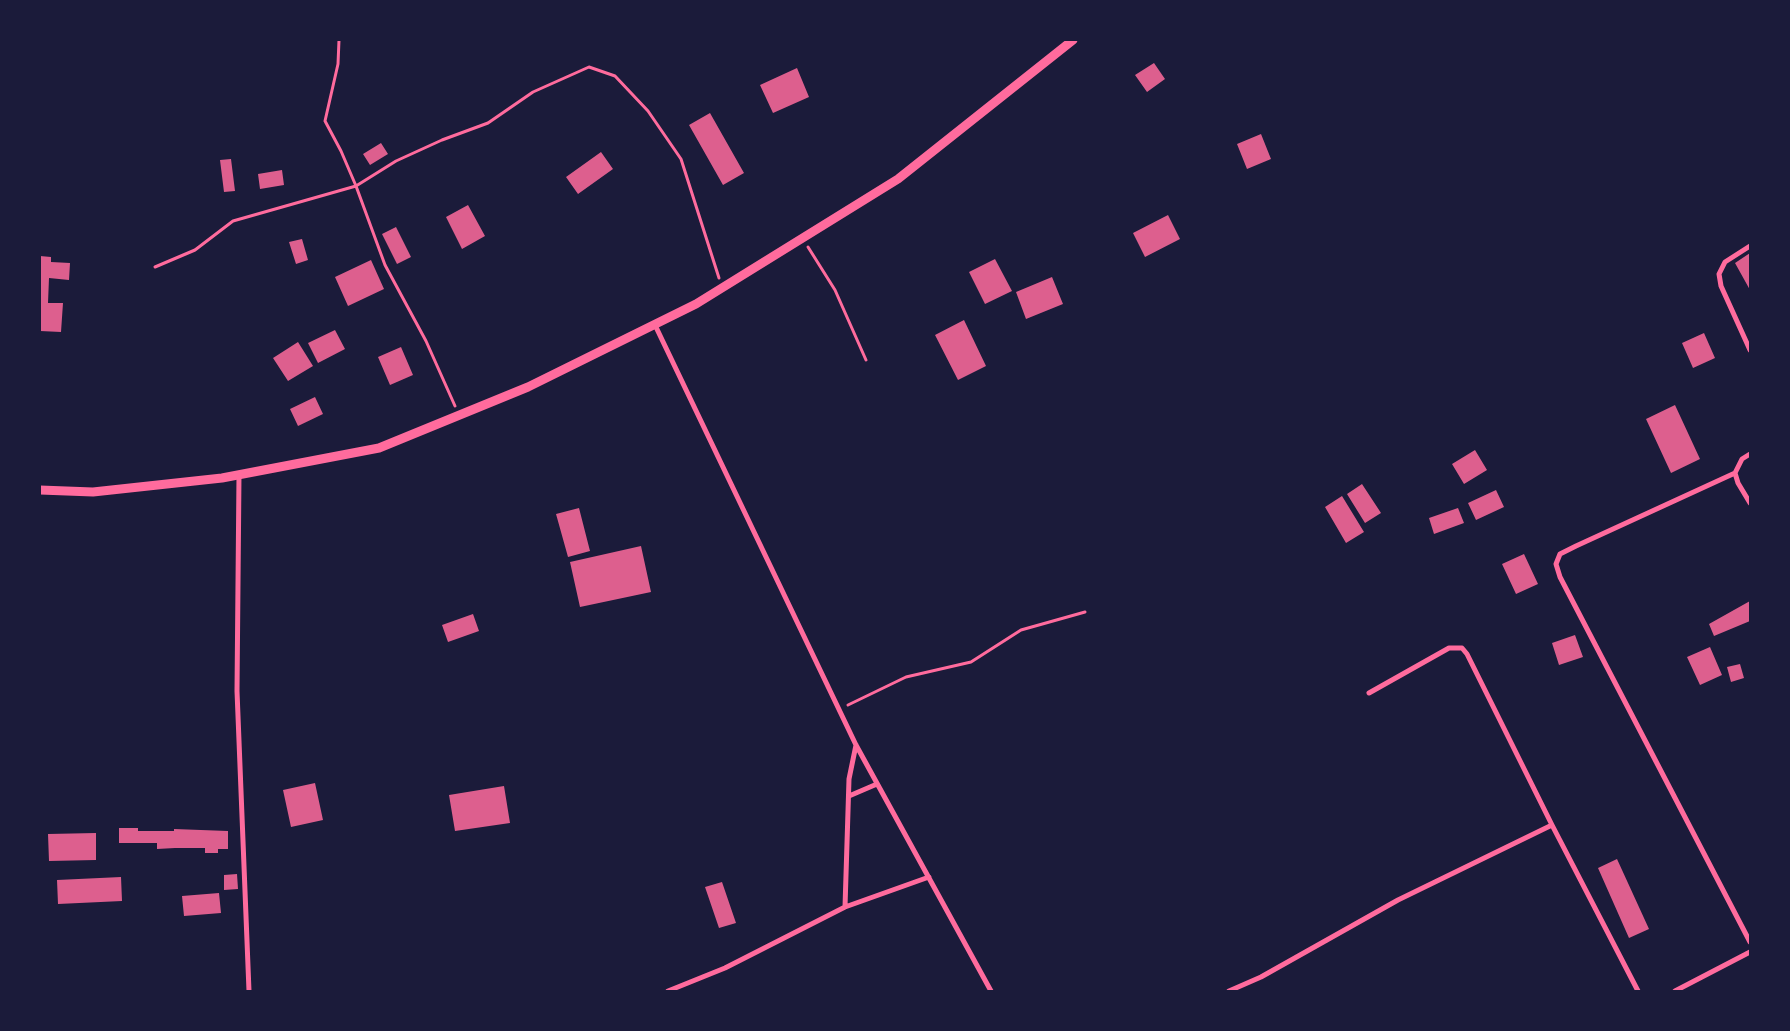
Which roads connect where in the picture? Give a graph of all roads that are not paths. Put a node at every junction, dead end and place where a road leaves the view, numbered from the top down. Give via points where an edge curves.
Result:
1 (1073, 40) edge
2 (1750, 246) edge
3 (655, 325) junction
4 (1750, 350) edge
5 (1750, 454) edge
6 (1735, 472) junction
7 (239, 475) junction
8 (40, 490) edge
9 (1750, 503) edge
10 (1369, 693) dead end
11 (856, 745) junction
12 (877, 784) junction
13 (849, 796) junction
14 (1552, 825) junction
15 (928, 877) junction
16 (845, 907) junction
17 (1750, 942) edge
18 (1750, 952) edge
19 (249, 991) edge
20 (668, 991) edge
21 (991, 991) edge
22 (1229, 991) edge
23 (1638, 991) edge
24 (1675, 991) edge

1 - 3 street via 898,179 696,304
2 - 4 street via 1724,262 1719,274 1721,286
3 - 7 street via 528,388 379,448
3 - 11 street
5 - 6 street via 1742,459
6 - 9 street via 1740,489
6 - 17 street via 1560,554 1556,564
7 - 8 street via 94,492
7 - 19 street via 237,691
10 - 14 street via 1449,648 1462,648
11 - 12 street
11 - 13 street
12 - 13 street
12 - 15 street
13 - 16 street
14 - 22 street via 1398,900 1261,977
14 - 23 street
15 - 16 street
15 - 21 street
16 - 20 street via 725,968
18 - 24 street

